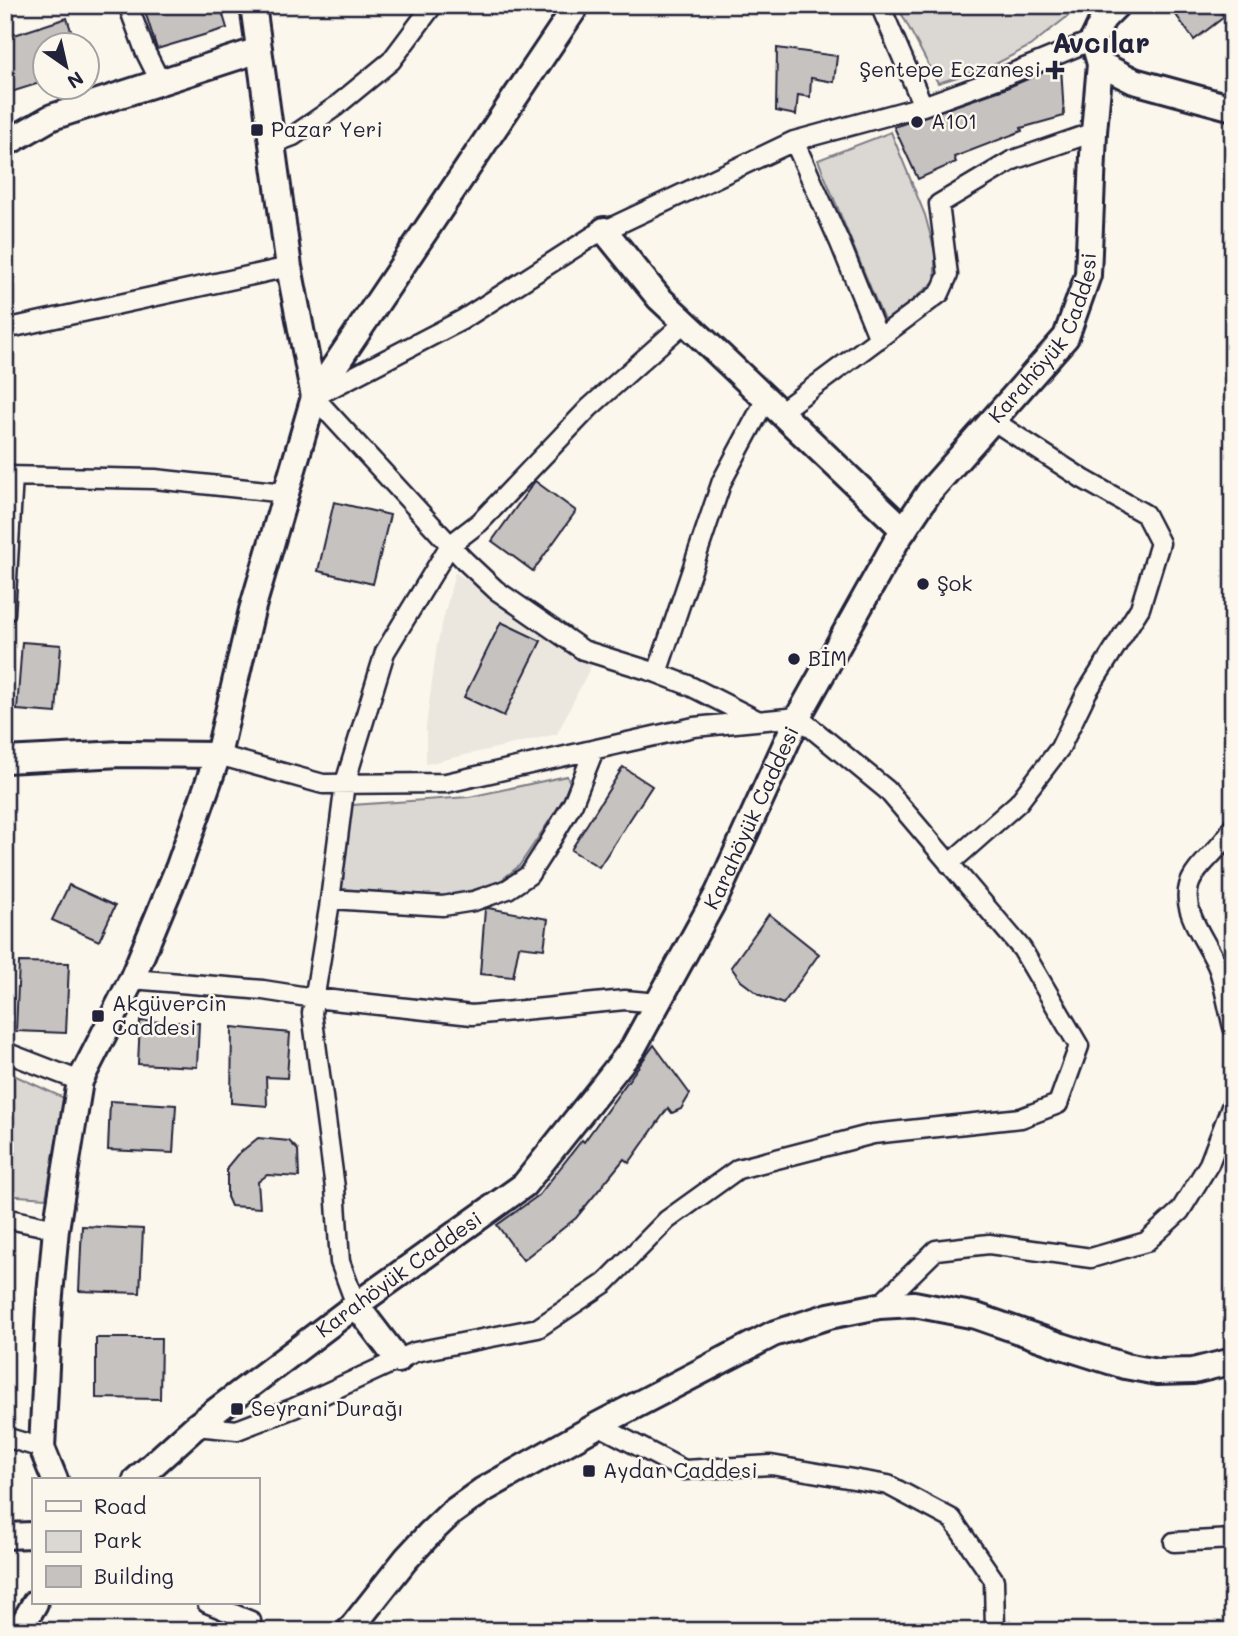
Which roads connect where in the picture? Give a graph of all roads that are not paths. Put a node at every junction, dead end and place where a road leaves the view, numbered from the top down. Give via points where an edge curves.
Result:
1 (128, 5) edge
2 (253, 5) edge
3 (433, 5) edge
4 (578, 5) edge
5 (880, 5) edge
6 (1117, 5) edge
7 (1093, 40) junction
8 (259, 50) junction
9 (1100, 64) junction
10 (160, 81) junction
11 (923, 106) junction
12 (1233, 108) edge
13 (1094, 132) junction
14 (794, 141) junction
15 (5, 144) edge
16 (272, 144) junction
17 (604, 230) junction
18 (289, 267) junction
19 (685, 322) junction
20 (5, 329) edge
21 (879, 339) junction
22 (314, 397) junction
23 (773, 406) junction
24 (992, 420) junction
25 (9, 476) edge
26 (285, 493) junction
27 (904, 530) junction
28 (450, 545) junction
29 (5, 613) edge
30 (657, 673) junction
31 (798, 717) junction
32 (757, 720) junction
33 (594, 750) junction
34 (218, 755) junction
35 (5, 760) edge
36 (345, 783) junction
37 (1233, 826) edge
38 (949, 864) junction
39 (330, 899) junction
40 (132, 979) junction
41 (314, 998) junction
42 (658, 1003) junction
43 (1233, 1027) edge
44 (5, 1052) edge
45 (80, 1081) junction
46 (1233, 1102) edge
47 (5, 1217) edge
48 (56, 1229) junction
49 (356, 1305) junction
50 (879, 1306) junction
51 (398, 1360) junction
52 (1233, 1361) edge
53 (598, 1425) junction
54 (196, 1426) junction
55 (5, 1437) edge
56 (43, 1448) junction
57 (54, 1478) edge
58 (138, 1478) edge
59 (32, 1535) edge
60 (5, 1536) edge
61 (1233, 1539) edge
62 (1174, 1542) dead end
63 (34, 1604) edge
64 (209, 1604) edge
65 (251, 1621) dead end
66 (19, 1631) edge
67 (349, 1631) edge
68 (995, 1631) edge

1 - 10 street
2 - 8 street
3 - 16 street via 391,61 335,107 293,136
4 - 22 street
5 - 11 street
6 - 7 street via 1102,19
7 - 9 street, Karahöyük Caddesi
7 - 11 street
8 - 10 street
8 - 16 street
9 - 12 street via 1134,81
9 - 13 street, Karahöyük Caddesi
10 - 15 street via 52,117
11 - 14 street
13 - 21 street via 1013,160 939,204 948,275 940,292
13 - 24 street, Karahöyük Caddesi via 1088,275 1066,337
14 - 17 street
14 - 21 street
16 - 18 street
17 - 19 street via 659,298
17 - 22 street via 462,320
18 - 20 street
18 - 22 street
19 - 23 street
19 - 28 street via 589,408 480,522
21 - 23 street
22 - 26 street
22 - 28 street
23 - 27 street
23 - 30 street via 722,481
24 - 27 street, Karahöyük Caddesi via 930,491
24 - 38 street via 1145,514 1160,543 1140,608 1087,692 1060,748 1018,803
25 - 26 street via 155,479
25 - 29 street
26 - 34 street
27 - 31 street, Karahöyük Caddesi
28 - 30 street via 496,590 583,650
28 - 36 street via 385,652
30 - 32 street
31 - 32 street
31 - 38 street via 887,790
31 - 42 street, Karahöyük Caddesi via 718,893
32 - 33 street via 694,727
33 - 36 street via 446,783
33 - 39 street via 573,803 545,850 529,874 508,889 443,906
34 - 35 street
34 - 36 street via 323,783
34 - 40 street
36 - 39 street
37 - 43 street via 1189,884 1186,905 1219,970
38 - 51 street via 1022,949 1079,1046 1058,1104 1021,1118 873,1134 738,1168 667,1220 605,1283 538,1328 415,1352
39 - 41 street
40 - 41 street
40 - 45 street
41 - 42 street via 472,1015 625,1000
41 - 49 street via 340,1262
42 - 49 street, Karahöyük Caddesi via 633,1048 524,1185
44 - 45 street
45 - 48 street
46 - 50 street via 1209,1164 1180,1212 1146,1242 1091,1258 989,1244 936,1250
47 - 48 street
48 - 56 street
49 - 51 street
49 - 54 street, Karahöyük Caddesi
50 - 52 street via 914,1304 976,1317 1125,1366 1157,1372 1193,1371
50 - 53 street via 829,1315 773,1334
51 - 54 street via 237,1430
53 - 67 street via 451,1513 406,1559
53 - 68 street via 684,1470 771,1465 888,1485 952,1519 994,1580
54 - 58 street, Karahöyük Caddesi
55 - 56 street
56 - 57 street
59 - 60 street
61 - 62 street
63 - 66 street
64 - 65 street

